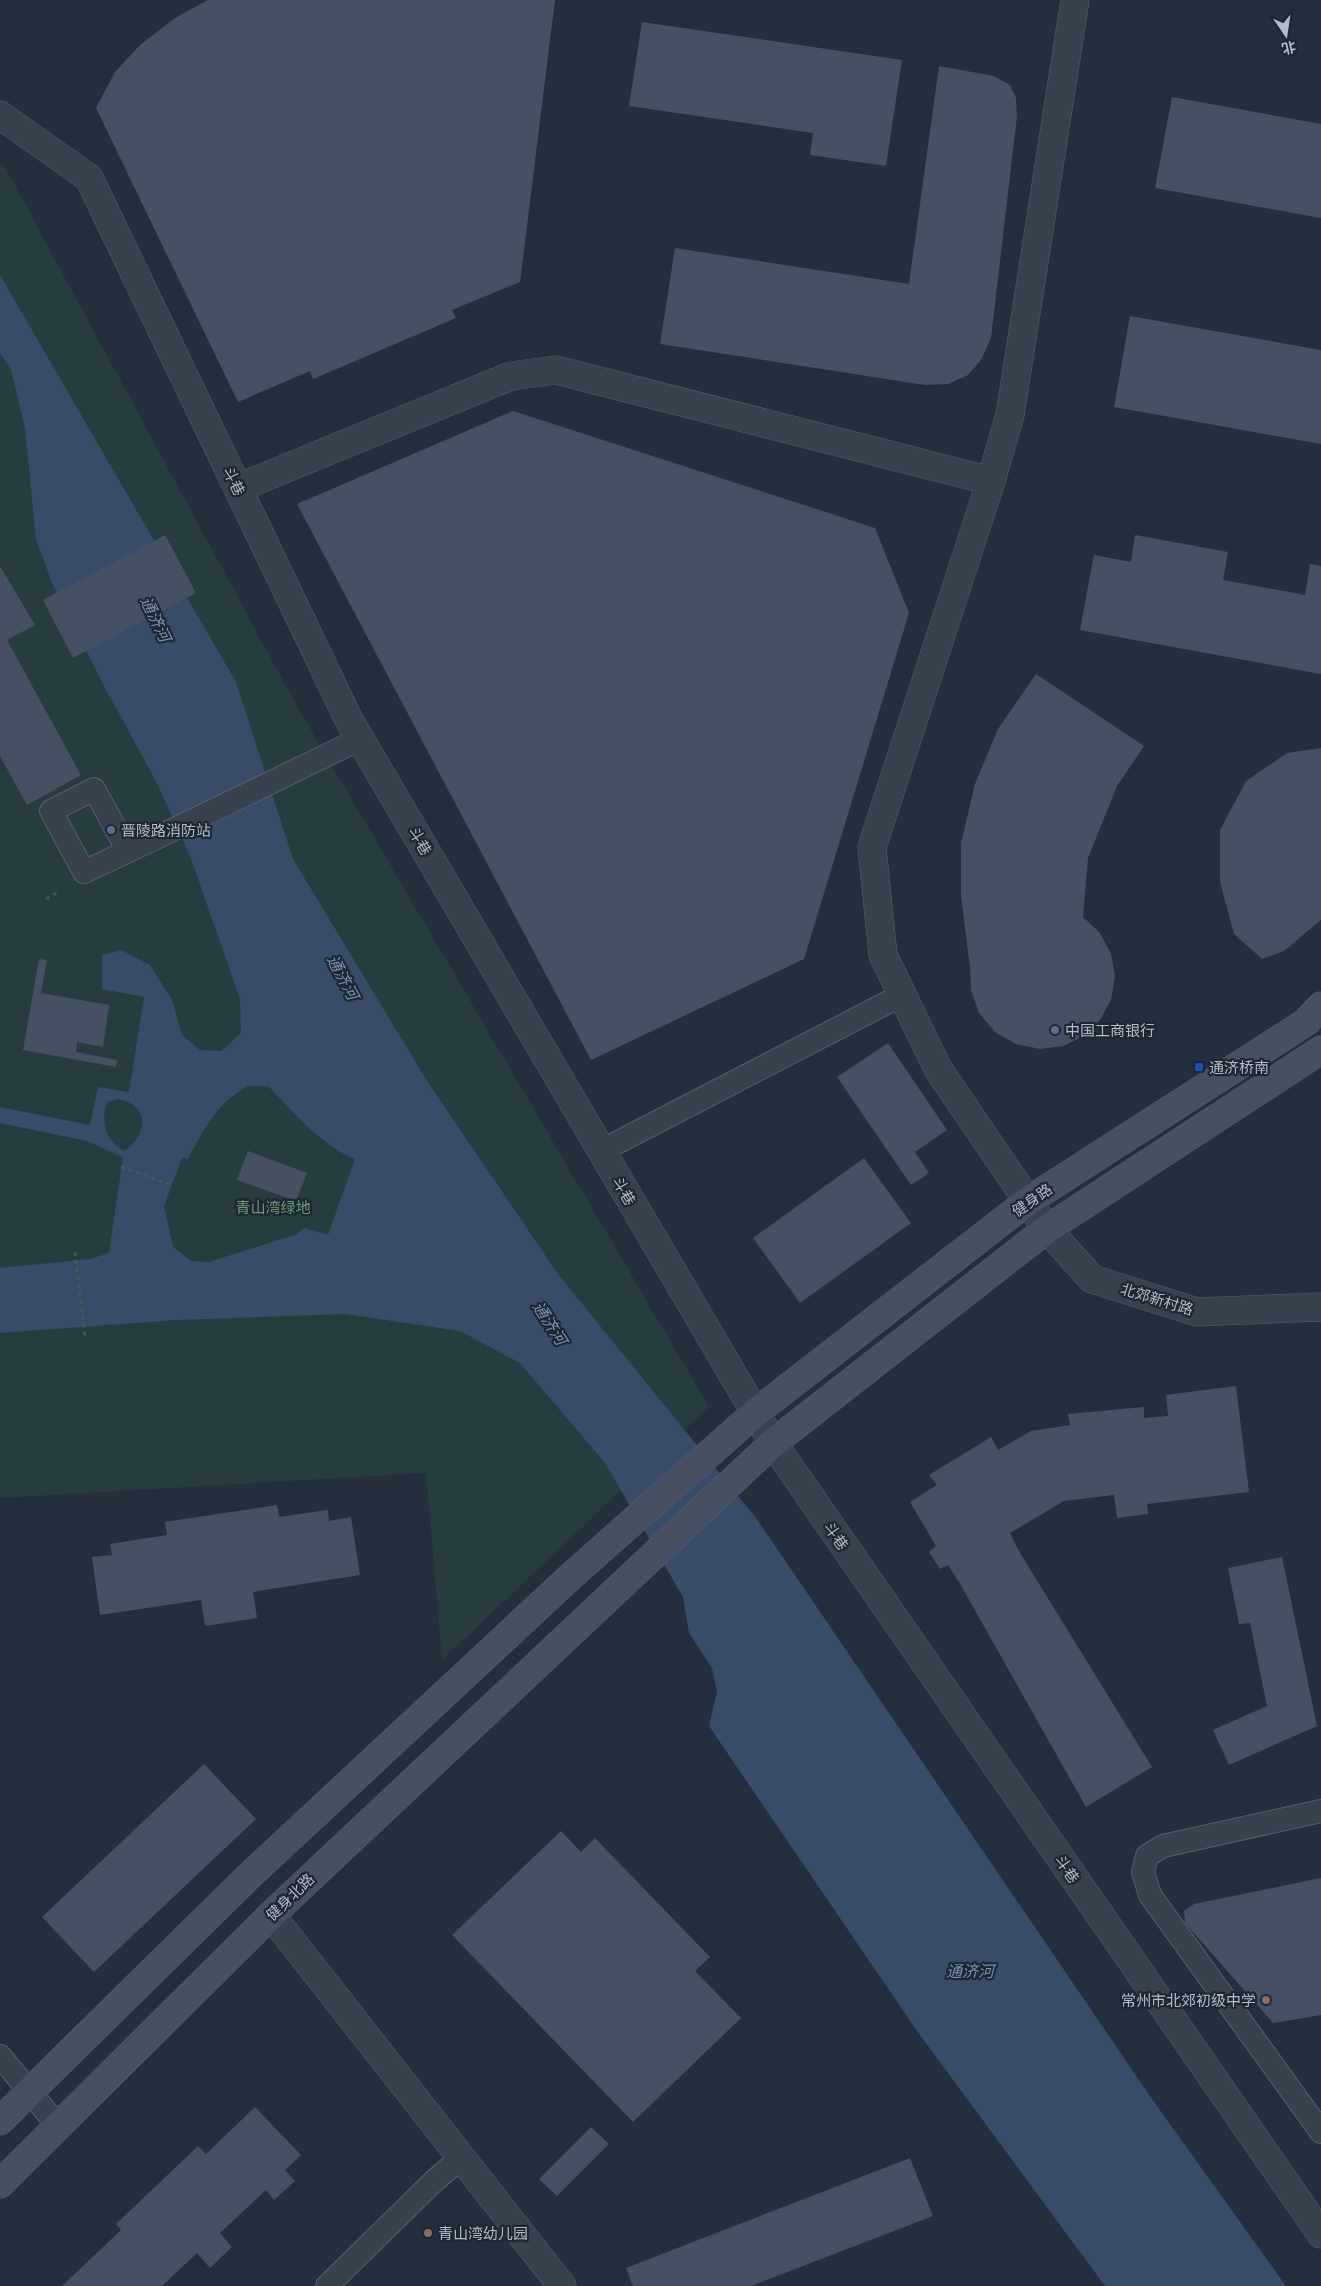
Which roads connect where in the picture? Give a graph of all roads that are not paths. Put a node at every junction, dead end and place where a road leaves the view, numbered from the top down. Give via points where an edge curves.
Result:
1 (1075, 0) edge
2 (0, 115) edge
3 (991, 481) junction
4 (238, 488) junction
5 (360, 739) junction
6 (128, 852) dead end
7 (902, 994) junction
8 (1321, 1006) edge
9 (1321, 1050) edge
10 (601, 1151) junction
11 (1028, 1201) junction
12 (1047, 1228) junction
13 (1321, 1307) edge
14 (755, 1413) junction
15 (772, 1443) junction
16 (1321, 1811) edge
17 (271, 1915) junction
18 (0, 2056) edge
19 (29, 2093) junction
20 (0, 2122) edge
21 (58, 2126) junction
22 (1321, 2132) edge
23 (461, 2158) junction
24 (0, 2184) edge
25 (1321, 2234) edge
26 (327, 2286) edge
27 (562, 2286) edge

1 - 3 street, 北郊新村路 via 1010,415
2 - 4 street, 斗巷 via 88,178
3 - 4 street via 556,370 511,376
3 - 7 street, 北郊新村路 via 872,847 883,955
4 - 5 street, 斗巷
5 - 6 lane
5 - 10 street, 斗巷
7 - 10 lane
7 - 11 street, 北郊新村路 via 938,1069
8 - 11 main road, 健身路 via 1306,1022
9 - 12 main road
10 - 14 street, 斗巷
11 - 12 street, 北郊新村路
11 - 14 main road, 健身路
12 - 13 street, 北郊新村路 via 1092,1279 1197,1312
12 - 15 main road
14 - 15 street, 斗巷
14 - 19 main road, 健身路 via 569,1578 247,1878
15 - 17 main road, 健身北路
15 - 25 street, 斗巷
16 - 22 lane via 1163,1846 1147,1856 1143,1872 1150,1895
17 - 21 main road, 健身北路
17 - 23 street
18 - 19 lane
19 - 20 main road
19 - 21 lane
21 - 24 main road, 健身北路
23 - 26 lane
23 - 27 street

